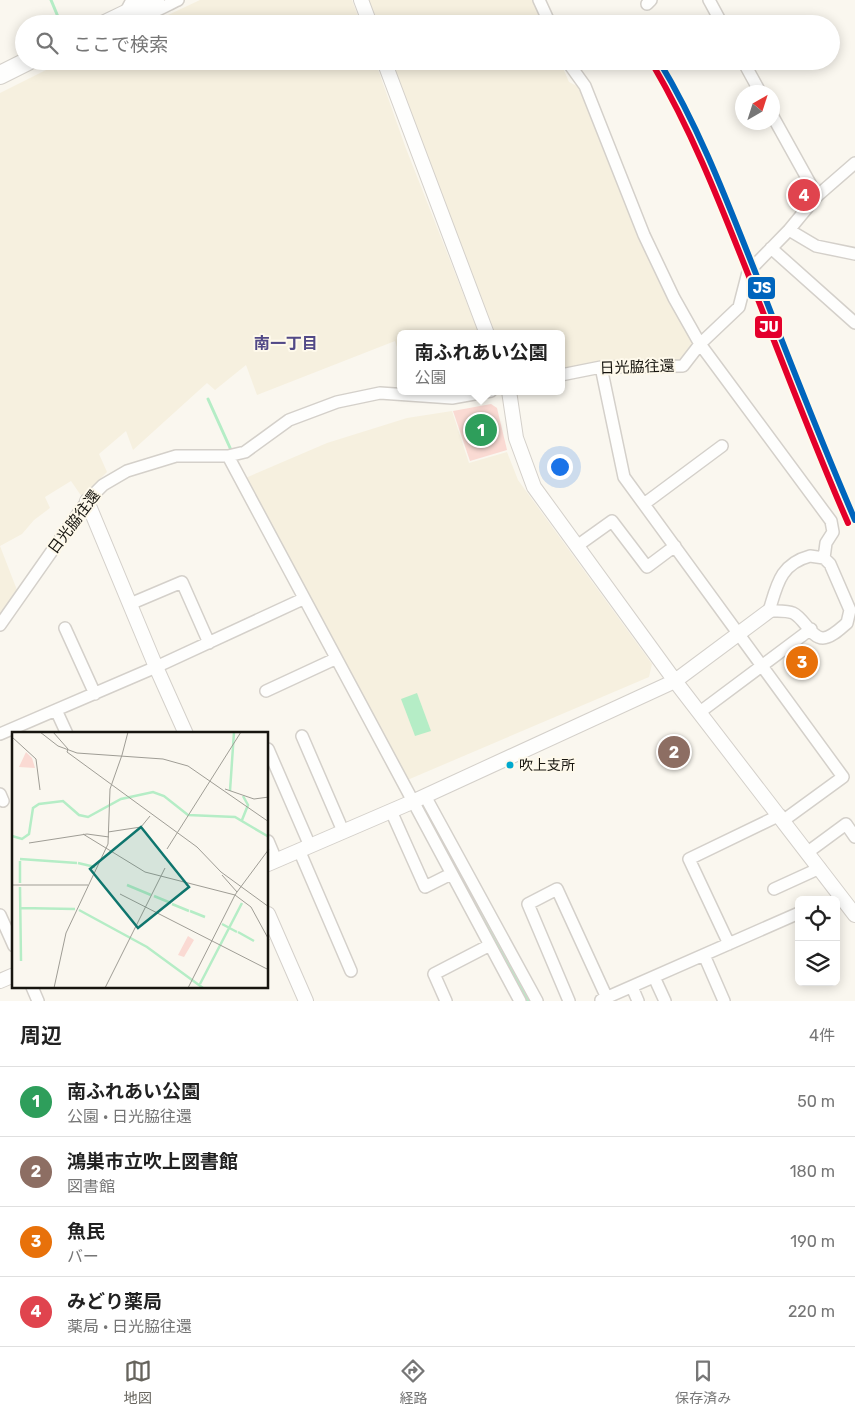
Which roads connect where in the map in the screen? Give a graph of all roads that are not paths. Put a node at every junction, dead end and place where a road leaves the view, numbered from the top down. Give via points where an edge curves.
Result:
1 (156, 0) edge
2 (178, 0) edge
3 (361, 0) edge
4 (539, 0) edge
5 (709, 0) edge
6 (128, 7) edge
7 (117, 15) edge
8 (146, 15) edge
9 (367, 15) edge
10 (546, 15) edge
11 (717, 15) edge
12 (15, 68) edge
13 (387, 70) edge
14 (573, 70) edge
15 (748, 70) edge
16 (0, 75) edge
17 (756, 85) edge
18 (780, 129) edge
19 (855, 163) edge
20 (817, 196) junction
21 (789, 230) junction
22 (771, 248) junction
23 (855, 254) edge
24 (855, 323) edge
25 (485, 330) edge
26 (700, 344) junction
27 (601, 367) junction
28 (565, 374) edge
29 (397, 394) edge
30 (409, 395) edge
31 (469, 395) edge
32 (510, 395) edge
33 (722, 446) dead end
34 (228, 456) junction
35 (87, 501) junction
36 (644, 504) junction
37 (577, 546) junction
38 (675, 546) junction
39 (824, 558) junction
40 (303, 599) junction
41 (130, 604) junction
42 (769, 611) junction
43 (0, 625) edge
44 (65, 628) dead end
45 (811, 629) junction
46 (739, 635) junction
47 (208, 643) junction
48 (335, 659) junction
49 (761, 666) junction
50 (156, 667) junction
51 (675, 681) junction
52 (266, 691) dead end
53 (95, 694) junction
54 (56, 710) junction
55 (700, 712) junction
56 (65, 732) edge
57 (185, 732) edge
58 (0, 734) edge
59 (302, 736) dead end
60 (269, 752) edge
61 (418, 799) junction
62 (391, 811) junction
63 (782, 817) junction
64 (343, 831) junction
65 (855, 837) edge
66 (269, 846) edge
67 (304, 848) junction
68 (808, 852) junction
69 (272, 862) edge
70 (820, 868) junction
71 (451, 874) junction
72 (774, 889) dead end
73 (834, 896) edge
74 (840, 902) edge
75 (0, 915) edge
76 (795, 915) edge
77 (855, 915) edge
78 (269, 916) edge
79 (12, 942) edge
80 (729, 944) junction
81 (490, 945) junction
82 (704, 955) junction
83 (351, 971) dead end
84 (12, 977) edge
85 (654, 977) junction
86 (0, 981) edge
87 (632, 987) junction
88 (32, 988) edge
89 (604, 999) edge
90 (38, 1001) edge
91 (306, 1001) edge
92 (446, 1001) edge
93 (520, 1001) edge
94 (537, 1001) edge
95 (569, 1001) edge
96 (638, 1001) edge
97 (665, 1001) edge
98 (724, 1001) edge

1 - 6 main road
2 - 8 street
3 - 9 street
4 - 10 street
5 - 11 street
6 - 7 main road
12 - 16 main road
13 - 25 street
14 - 26 street via 585,86 644,235
15 - 17 street
18 - 20 street
19 - 20 street, 日光脇往還
20 - 21 street, 日光脇往還
21 - 22 street, 日光脇往還
21 - 23 street via 816,246
22 - 24 street
22 - 26 street, 日光脇往還 via 748,272 739,307
26 - 27 street, 日光脇往還 via 683,366
26 - 39 street via 832,520 834,532 826,542
27 - 28 street, 日光脇往還
27 - 36 street via 624,477
29 - 34 street, 日光脇往還 via 380,393 337,402 289,420 245,452
30 - 31 street, 日光脇往還 via 452,398
32 - 37 street via 516,438 534,487
33 - 36 street
34 - 35 street, 日光脇往還 via 176,456 127,472 103,485
34 - 40 street
35 - 41 street
35 - 43 street, 日光脇往還
36 - 38 street
37 - 38 street via 612,521 647,567
37 - 51 street
38 - 46 street
39 - 42 street via 804,558 784,572 776,584
39 - 45 street via 830,564 850,617 847,624 829,637 817,636
40 - 47 street
40 - 48 street
41 - 47 street via 182,582
41 - 50 street
42 - 45 street via 791,612
42 - 46 street
44 - 53 street
45 - 49 street
46 - 49 street
46 - 51 street
47 - 50 street
48 - 52 street
48 - 61 street
49 - 55 street
49 - 63 street via 842,777
50 - 53 street
50 - 57 street
51 - 55 street
51 - 61 street
53 - 54 street
54 - 56 street
54 - 58 street
55 - 63 street
59 - 64 street
60 - 67 street
61 - 62 street
61 - 71 street
61 - 94 street
62 - 64 street
62 - 71 street via 425,888
63 - 68 street
63 - 80 street via 689,859
64 - 67 street
65 - 68 street via 846,824
66 - 69 street
67 - 69 street
67 - 83 street
68 - 70 street
70 - 72 street
70 - 73 street
71 - 81 street
74 - 77 street
75 - 79 street
76 - 80 street
78 - 91 street
80 - 82 street
81 - 92 street via 434,974
81 - 93 street
82 - 85 street
82 - 98 street
84 - 86 street
85 - 87 street
85 - 97 street
87 - 89 street
87 - 96 street
88 - 90 street
89 - 95 street via 557,889 528,904

